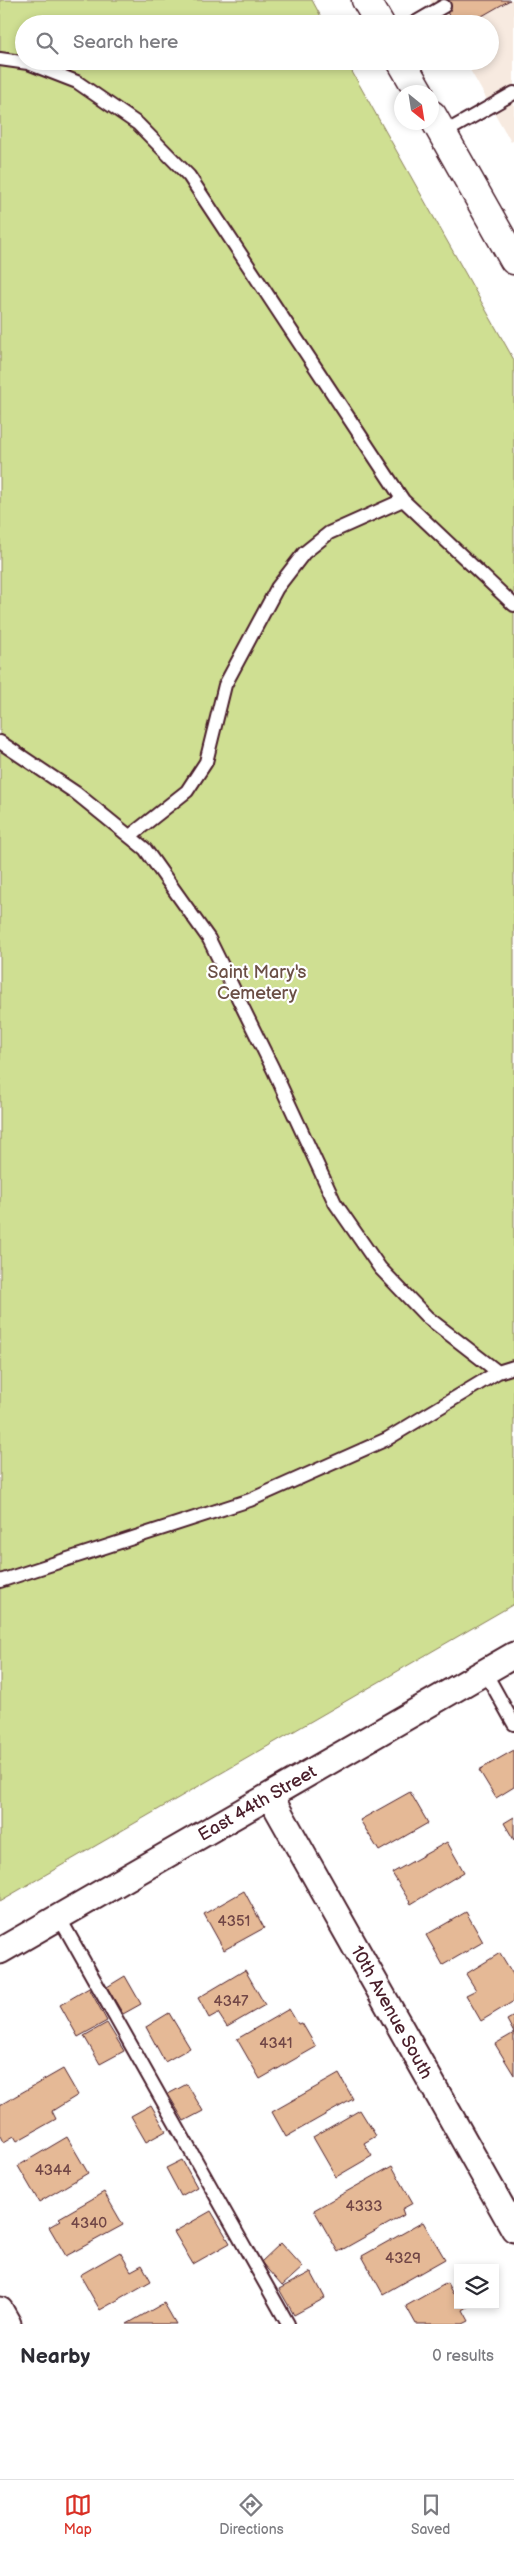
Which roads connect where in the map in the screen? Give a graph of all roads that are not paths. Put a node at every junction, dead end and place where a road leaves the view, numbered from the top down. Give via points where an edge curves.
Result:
1 (366, 0) edge
2 (444, 6) dead end
3 (375, 15) edge
4 (428, 15) edge
5 (0, 59) edge
6 (15, 61) edge
7 (46, 70) edge
8 (406, 70) edge
9 (415, 85) edge
10 (514, 93) edge
11 (439, 123) edge
12 (439, 128) edge
13 (514, 260) edge
14 (403, 500) junction
15 (514, 605) edge
16 (0, 742) edge
17 (130, 836) junction
18 (514, 1367) edge
19 (498, 1372) junction
20 (0, 1582) edge
21 (514, 1655) edge
22 (485, 1672) junction
23 (514, 1724) edge
24 (270, 1796) junction
25 (58, 1917) junction
26 (0, 1951) edge
27 (514, 2229) edge
28 (0, 2310) edge
29 (8, 2324) edge
30 (288, 2324) edge

1 - 3 street
2 - 4 lane
5 - 6 lane
7 - 14 lane via 77,82 138,124 189,176
8 - 9 street
10 - 11 lane
12 - 13 street
14 - 15 lane
14 - 17 lane via 329,533 304,553 277,588 226,685 206,762 187,791
16 - 17 lane via 76,793
17 - 19 lane via 145,849 209,939 334,1203 387,1275 427,1317
18 - 19 lane
19 - 20 lane via 387,1439 250,1500
21 - 22 street, East 44th Street
22 - 23 lane
22 - 24 street, East 44th Street
24 - 25 street, East 44th Street
24 - 27 street, 10th Avenue South
25 - 26 street, East 44th Street
25 - 30 lane
28 - 29 street

